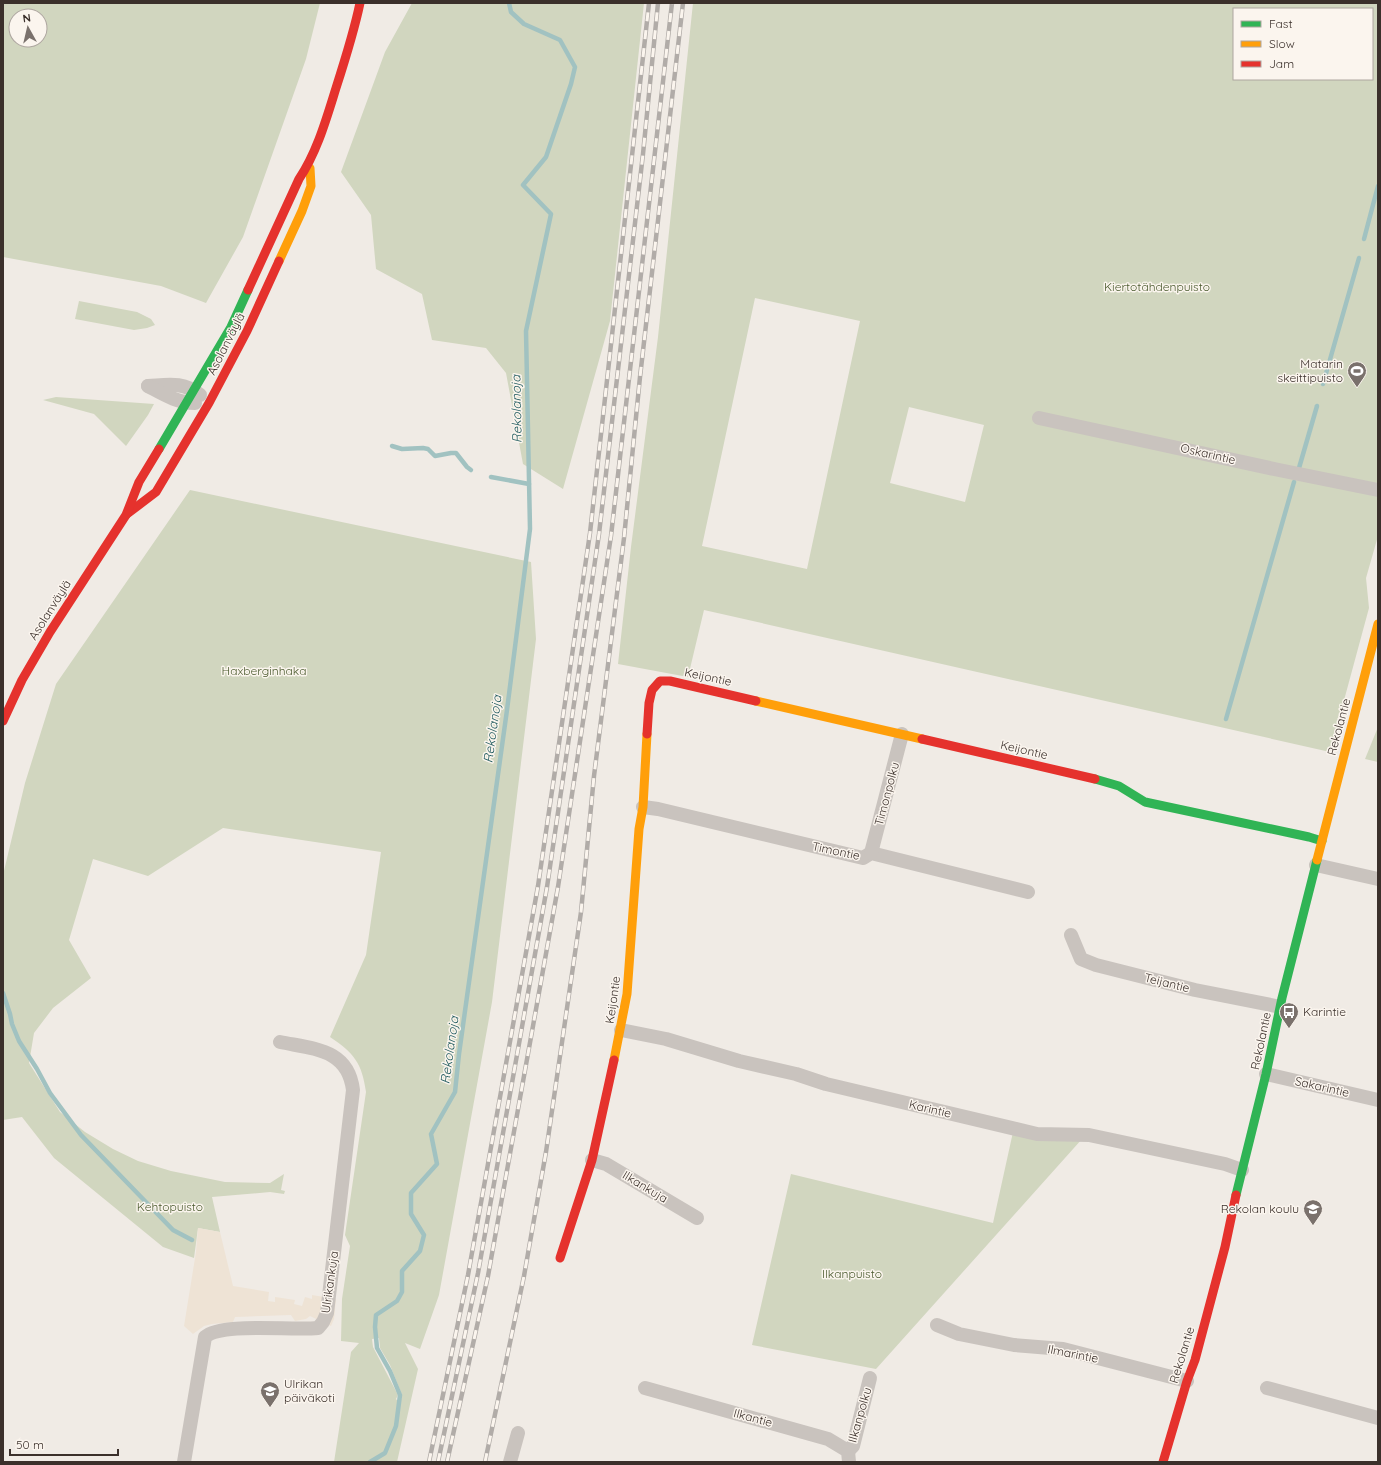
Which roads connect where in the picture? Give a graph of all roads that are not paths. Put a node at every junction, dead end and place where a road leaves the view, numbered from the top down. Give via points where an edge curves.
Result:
1 (360, 3) edge
2 (310, 162) junction
3 (194, 390) junction
4 (186, 403) junction
5 (209, 403) junction
6 (1039, 418) dead end
7 (1378, 490) edge
8 (126, 515) junction
9 (1378, 624) edge
10 (3, 721) edge
11 (902, 734) junction
12 (643, 807) junction
13 (1322, 841) junction
14 (871, 853) junction
15 (1316, 865) junction
16 (1378, 879) edge
17 (1028, 892) dead end
18 (1071, 935) dead end
19 (1281, 1007) junction
20 (621, 1030) junction
21 (280, 1042) dead end
22 (1266, 1074) junction
23 (1378, 1100) edge
24 (592, 1160) junction
25 (1242, 1170) junction
26 (697, 1218) dead end
27 (560, 1258) dead end
28 (936, 1325) dead end
29 (870, 1378) dead end
30 (1187, 1381) junction
31 (645, 1388) dead end
32 (1267, 1388) dead end
33 (1378, 1418) edge
34 (518, 1433) dead end
35 (849, 1456) edge
36 (184, 1462) edge
37 (510, 1462) edge
38 (1162, 1462) edge

1 - 2 main road, Asolanväylä via 355,29 328,116
2 - 3 main road, Asolanväylä via 299,179 231,327
2 - 5 main road, Asolanväylä via 311,186 302,211 247,330
3 - 4 main road, Asolanväylä
3 - 4 street via 178,384 148,386
3 - 5 street
4 - 5 street
4 - 8 main road, Asolanväylä via 139,482
5 - 8 main road, Asolanväylä via 156,492
6 - 7 street, Oskarintie
8 - 10 main road, Asolanväylä via 50,632 22,680
9 - 13 main road, Rekolantie
11 - 12 main road, Keijontie via 670,681 660,681 652,690 649,703
11 - 13 main road, Keijontie via 1108,782 1145,802
11 - 14 street, Timonpolku
12 - 14 street, Timontie via 862,858
12 - 20 main road, Keijontie via 639,829 627,994
13 - 15 main road, Rekolantie
14 - 17 street, Timontie
15 - 16 street
15 - 19 main road, Rekolantie
18 - 19 street, Teijantie via 1081,959 1096,965 1195,990
19 - 22 main road, Rekolantie
20 - 24 main road, Keijontie
20 - 25 street, Karintie via 666,1039 826,1084 1037,1134 1089,1135 1225,1164
21 - 36 street, Ulrikankuja via 317,1049 340,1060 347,1068 352,1082 328,1313 318,1328 235,1329 215,1332 205,1337
22 - 23 street, Sakarintie
22 - 25 main road, Rekolantie
24 - 26 street, Ilkankuja via 606,1164
24 - 27 main road, Keijontie
25 - 30 main road, Rekolantie via 1225,1247
28 - 30 street, Ilmarintie via 957,1340 1063,1349
29 - 35 street, Ilkanpolku
30 - 38 main road, Rekolantie
31 - 35 street, Ilkantie via 828,1439
32 - 33 street
34 - 37 street

